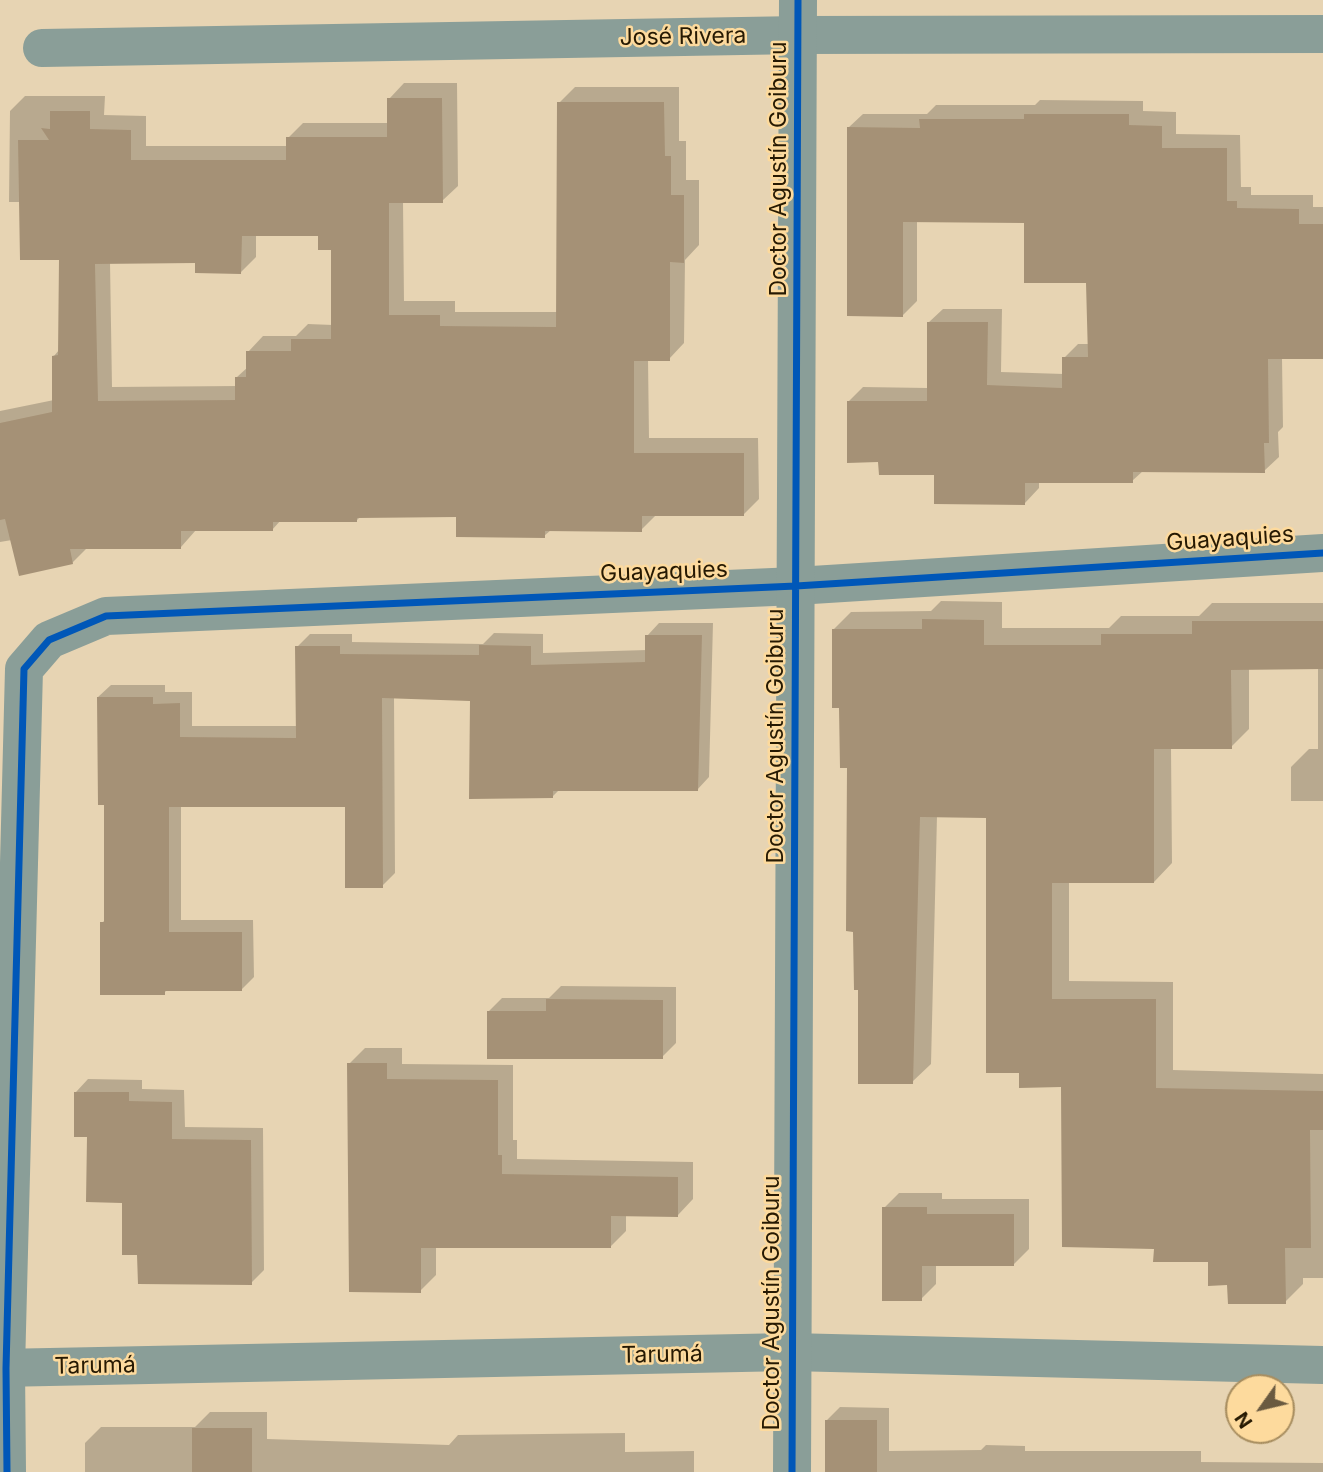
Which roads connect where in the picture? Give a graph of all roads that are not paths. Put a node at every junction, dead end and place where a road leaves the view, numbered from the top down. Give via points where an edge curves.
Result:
1 (799, 17) edge
2 (1323, 34) edge
3 (42, 48) dead end
4 (1323, 553) edge
5 (796, 586) junction
6 (790, 1352) junction
7 (1323, 1365) edge
8 (3, 1368) edge
9 (7, 1472) edge
10 (792, 1472) edge

1 - 2 street, José Rivera
1 - 3 street, José Rivera
1 - 5 street, Doctor Agustín Goiburu
4 - 5 street, Guayaquies
5 - 6 street, Doctor Agustín Goiburu
5 - 8 street, Guayaquies via 106,615 49,640 24,669
6 - 7 street, Tarumá
6 - 8 street, Tarumá
6 - 10 street, Doctor Agustín Goiburu
8 - 9 street

